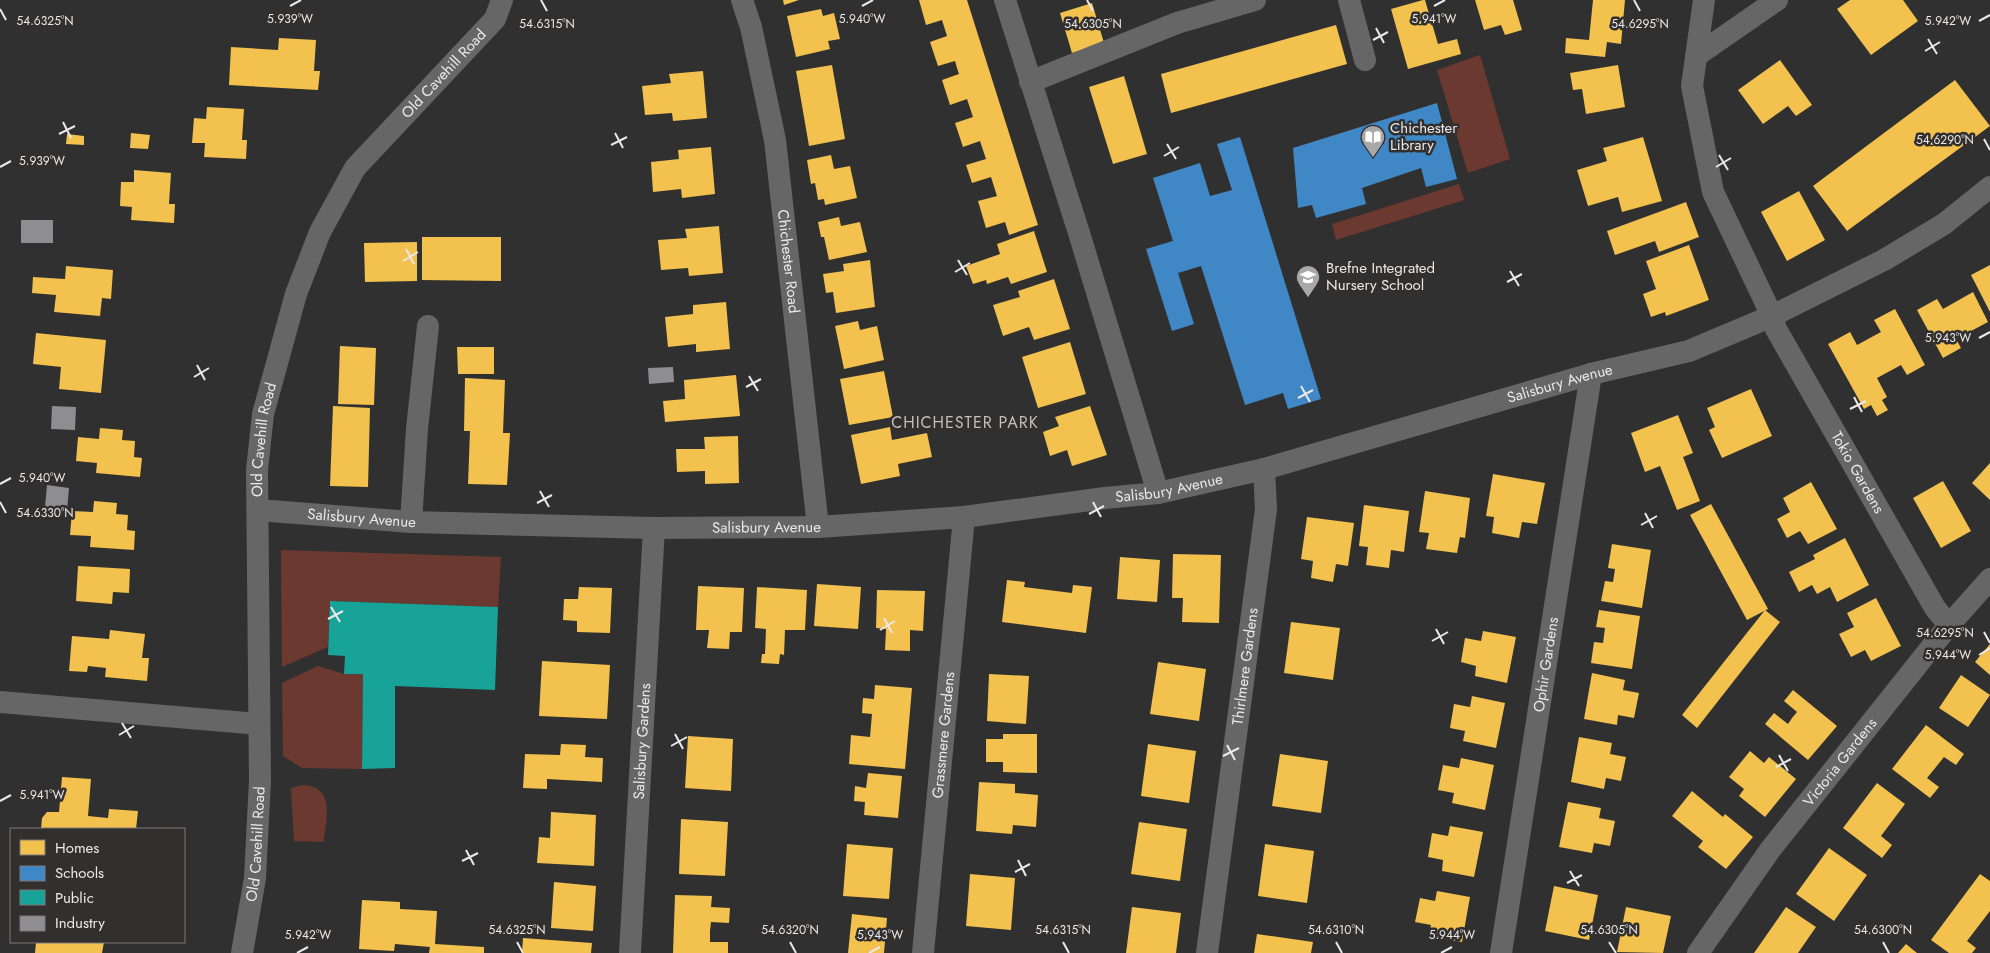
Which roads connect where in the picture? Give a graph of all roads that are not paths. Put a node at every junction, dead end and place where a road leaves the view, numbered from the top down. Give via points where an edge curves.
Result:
1 (502, 0) edge
2 (742, 0) edge
3 (1005, 0) edge
4 (1255, 0) edge
5 (1350, 0) edge
6 (1704, 0) edge
7 (1777, 0) edge
8 (1696, 56) junction
9 (1365, 60) dead end
10 (1030, 82) junction
11 (1990, 187) edge
12 (1772, 316) junction
13 (428, 326) dead end
14 (1591, 374) junction
15 (1264, 470) junction
16 (1158, 492) junction
17 (258, 510) junction
18 (964, 517) junction
19 (411, 522) junction
20 (818, 527) junction
21 (654, 528) junction
22 (1990, 579) edge
23 (1949, 625) junction
24 (0, 702) edge
25 (259, 724) junction
26 (242, 953) edge
27 (630, 953) edge
28 (923, 953) edge
29 (1207, 953) edge
30 (1501, 953) edge
31 (1698, 953) edge

1 - 17 street, Old Cavehill Road via 495,19 354,168 320,232 296,294 263,414 257,470
2 - 20 street, Chichester Road via 751,27 775,140
3 - 10 street
4 - 10 street via 1177,23
5 - 9 street
6 - 8 street, Tokio Gardens
7 - 8 street
8 - 12 street, Tokio Gardens via 1692,86 1713,192
10 - 16 street
11 - 12 street, Salisbury Avenue via 1944,224 1884,260
12 - 14 street, Salisbury Avenue via 1689,351
12 - 23 street, Tokio Gardens via 1776,329 1930,600
13 - 19 street
14 - 15 street, Salisbury Avenue
14 - 30 street, Ophir Gardens
15 - 16 street, Salisbury Avenue
15 - 29 street, Thirlmere Gardens via 1266,509
16 - 18 street, Salisbury Avenue
17 - 19 street, Salisbury Avenue
17 - 25 street, Old Cavehill Road
18 - 20 street, Salisbury Avenue
18 - 28 street, Grassmere Gardens
19 - 21 street, Salisbury Avenue
20 - 21 street, Salisbury Avenue
21 - 27 street, Salisbury Gardens
22 - 23 street, Victoria Gardens
23 - 31 street, Victoria Gardens via 1770,850
24 - 25 street
25 - 26 street, Old Cavehill Road via 256,878

